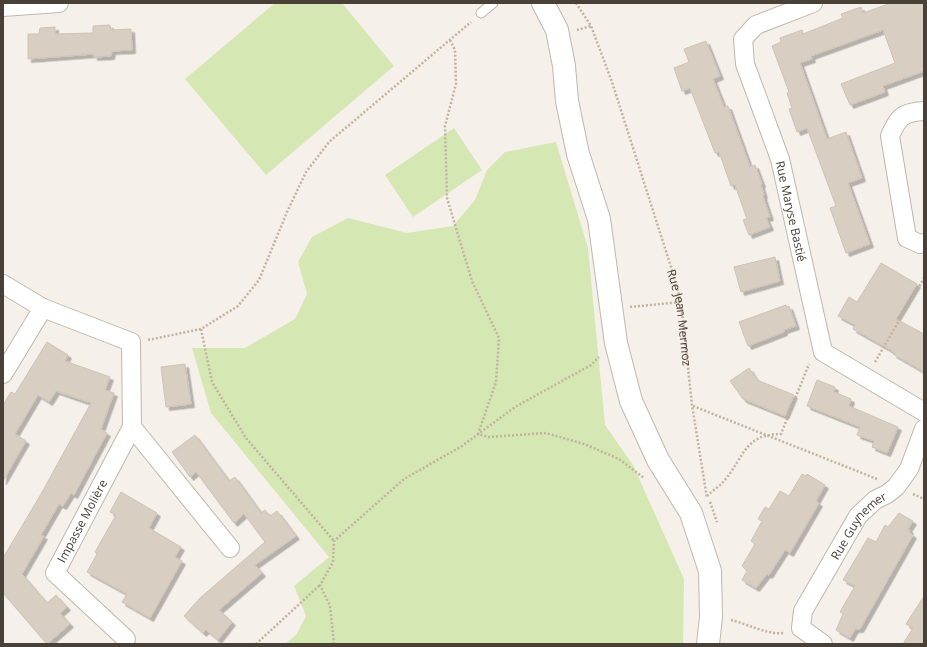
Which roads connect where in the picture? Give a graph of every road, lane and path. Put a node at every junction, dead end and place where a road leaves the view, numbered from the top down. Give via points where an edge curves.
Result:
1 (59, 3) edge
2 (493, 3) edge
3 (543, 3) edge
4 (559, 3) edge
5 (576, 3) edge
6 (813, 3) edge
7 (3, 7) edge
8 (481, 13) joint
9 (557, 30) junction
10 (450, 40) junction
11 (924, 111) edge
12 (924, 243) edge
13 (924, 278) edge
14 (3, 284) edge
15 (681, 302) junction
16 (44, 308) junction
17 (612, 309) junction
18 (201, 328) junction
19 (132, 342) junction
20 (616, 343) junction
21 (824, 352) junction
22 (3, 374) edge
23 (866, 377) junction
24 (692, 405) junction
25 (924, 412) edge
26 (132, 427) junction
27 (924, 429) edge
28 (478, 434) junction
29 (767, 434) junction
30 (663, 469) junction
31 (896, 487) junction
32 (707, 496) junction
33 (924, 498) edge
34 (717, 524) dead end
35 (334, 540) junction
36 (230, 548) dead end
37 (320, 585) junction
38 (730, 614) dead end
39 (728, 620) junction
40 (728, 626) dead end
41 (801, 628) junction
42 (126, 639) dead end
43 (256, 644) edge
44 (334, 644) edge
45 (708, 644) edge
46 (823, 644) edge

1 - 7 street
2 - 8 lane
3 - 9 street
4 - 9 street
5 - 15 path, Rue Jean Mermoz via 591,26 612,82
6 - 21 street, Rue Maryse Bastié via 756,25 743,39 745,64 780,159
8 - 10 path
9 - 17 street via 578,154 599,219
10 - 18 path via 329,142 306,172 260,280 238,306
10 - 28 path via 455,50 456,84 445,126 447,198 472,281 499,338 496,382
11 - 12 street via 910,112 897,121 890,136 907,238 920,244
13 - 23 path
14 - 16 street
15 - 17 path
15 - 24 path, Rue Jean Mermoz
16 - 19 street
16 - 22 street
17 - 20 street
18 - 19 path via 156,340
18 - 35 path via 212,382 246,438
19 - 26 street, Impasse Molière
20 - 28 path via 610,345 591,365 515,407
20 - 30 street via 631,401
21 - 23 street
21 - 29 path via 810,363 781,434
23 - 25 street
24 - 29 path
24 - 32 path, Rue Jean Mermoz
26 - 36 street
26 - 42 street, Impasse Molière via 55,573
27 - 31 street, Rue Guynemer via 909,469
28 - 30 path via 489,437 546,433 619,459 646,479 656,478
28 - 35 path via 404,479
29 - 31 path
29 - 32 path via 759,437 744,450 724,481
30 - 45 street via 691,513 710,572 711,617
31 - 33 path
31 - 41 street, Rue Guynemer via 875,500 858,516 803,611
32 - 34 path, Rue Jean Mermoz via 714,509
35 - 37 path via 333,562
37 - 43 path
37 - 44 path via 330,606
38 - 39 path
39 - 40 path
39 - 41 path via 782,634
41 - 46 street

